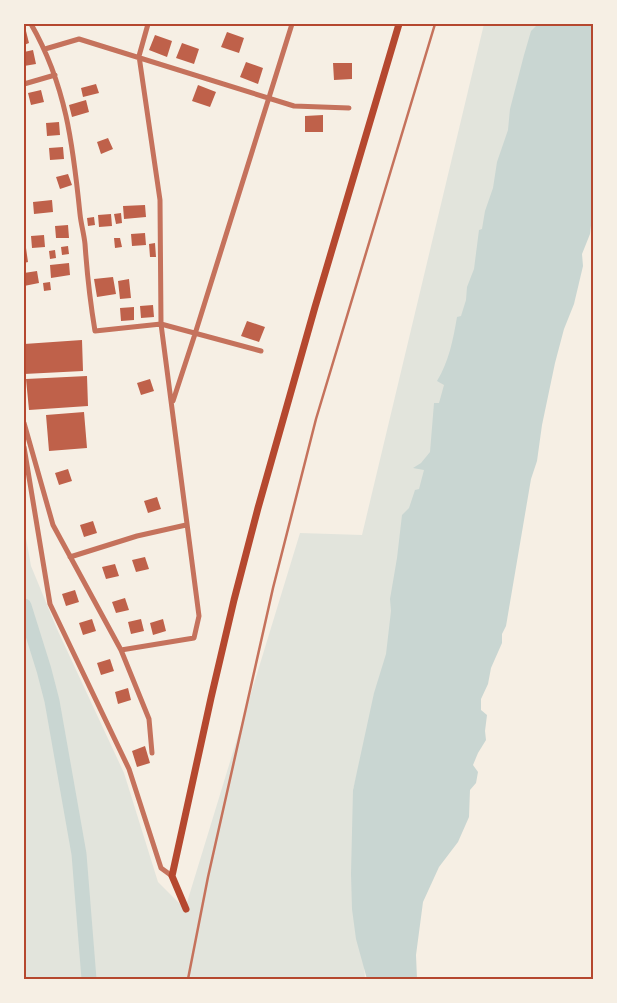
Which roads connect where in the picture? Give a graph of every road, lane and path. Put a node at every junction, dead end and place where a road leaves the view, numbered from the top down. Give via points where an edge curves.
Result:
1 (31, 24) edge
2 (148, 24) edge
3 (292, 24) edge
4 (399, 24) edge
5 (435, 24) edge
6 (45, 49) junction
7 (138, 56) junction
8 (55, 75) junction
9 (24, 84) edge
10 (268, 98) junction
11 (349, 108) dead end
12 (161, 324) junction
13 (195, 334) junction
14 (261, 351) dead end
15 (172, 404) junction
16 (24, 424) edge
17 (24, 447) edge
18 (186, 525) junction
19 (70, 557) junction
20 (121, 650) junction
21 (152, 753) dead end
22 (172, 876) junction
23 (186, 909) dead end
24 (188, 979) edge

1 - 6 street
2 - 7 street
3 - 10 street
4 - 22 main road via 258,508 211,698
5 - 24 lane via 316,419 271,597
6 - 7 street via 80,39
6 - 8 street
7 - 10 street
7 - 12 street via 160,200
8 - 9 street
8 - 12 street via 70,136 95,330
10 - 11 street via 294,106
10 - 13 street
12 - 13 street
12 - 15 street
13 - 14 street
13 - 15 street
15 - 18 street
16 - 19 street via 53,525
17 - 22 street via 50,604 129,769 161,868
18 - 19 street
18 - 20 street via 199,616 194,638
19 - 20 street
20 - 21 street via 149,719
22 - 23 main road

